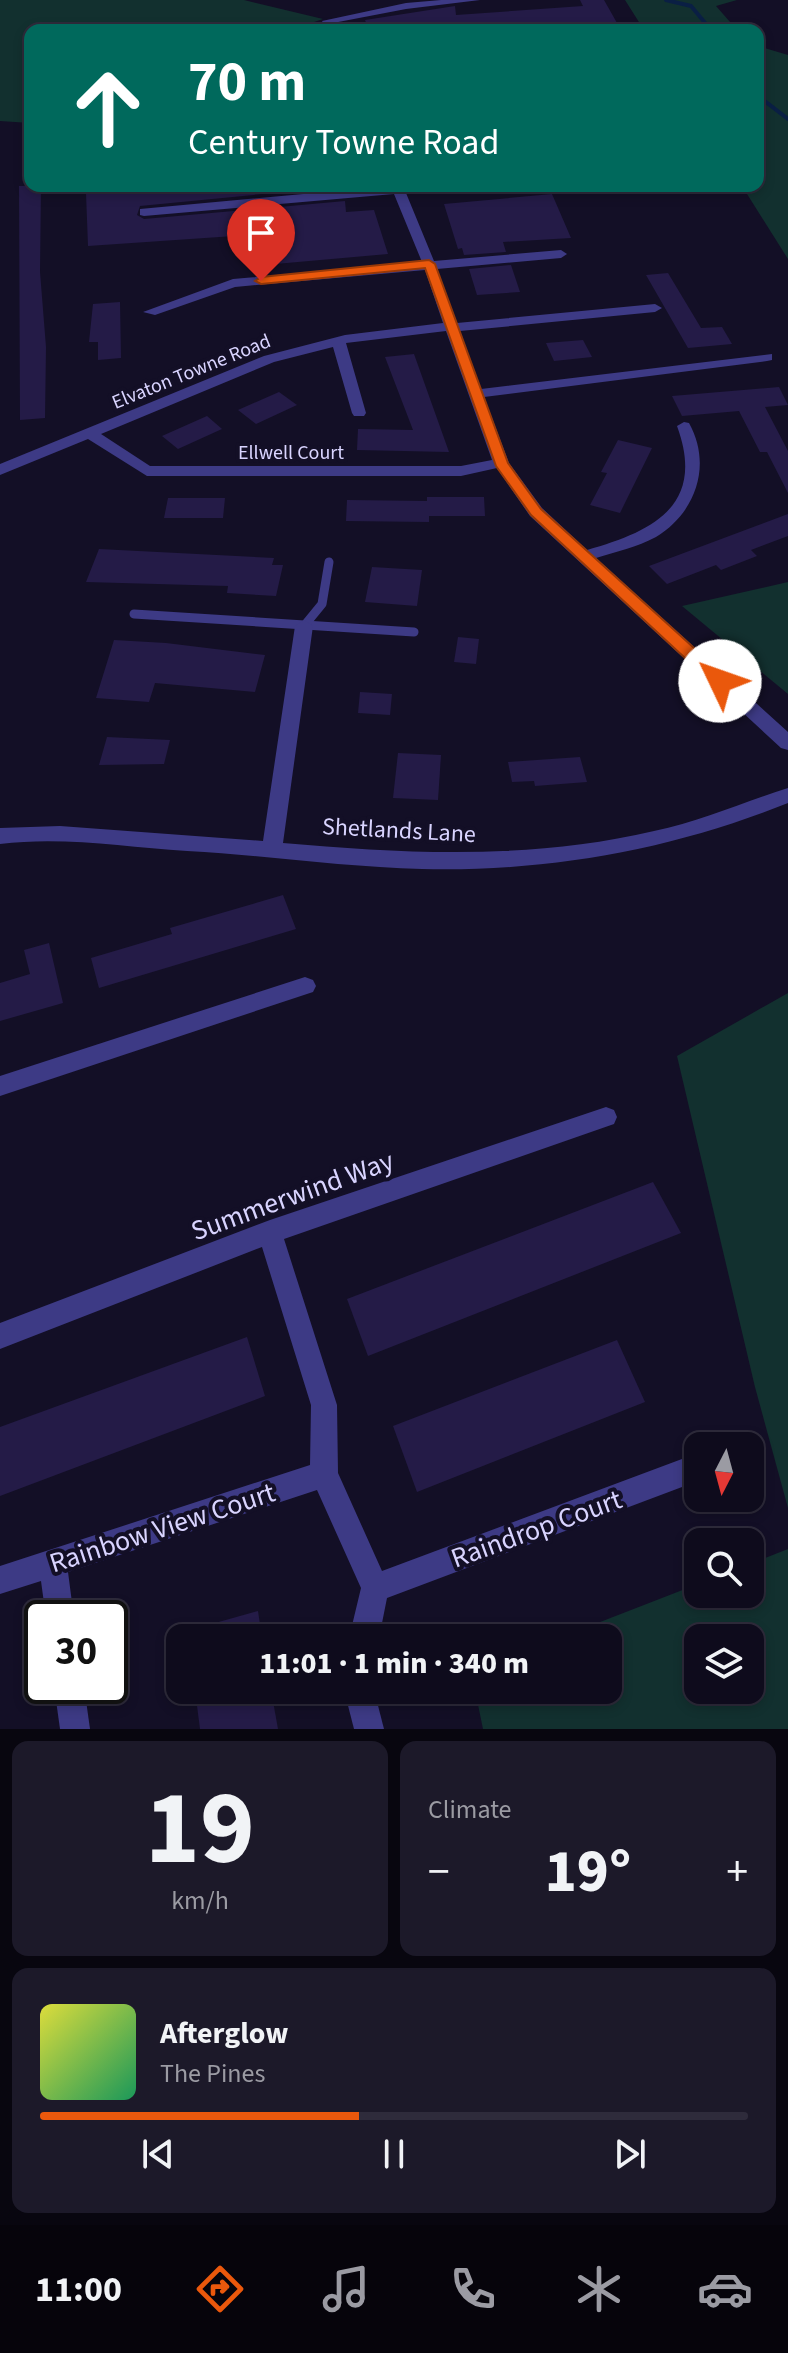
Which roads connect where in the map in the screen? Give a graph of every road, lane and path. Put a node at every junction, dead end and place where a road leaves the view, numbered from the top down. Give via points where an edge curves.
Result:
1 (475, 0) edge
2 (334, 24) edge
3 (356, 192) edge
4 (400, 192) edge
5 (144, 212) dead end
6 (561, 254) dead end
7 (429, 264) junction
8 (655, 308) dead end
9 (150, 312) dead end
10 (452, 327) junction
11 (338, 341) junction
12 (767, 357) dead end
13 (476, 394) junction
14 (359, 413) dead end
15 (684, 426) dead end
16 (91, 434) junction
17 (0, 453) edge
18 (501, 463) junction
19 (5, 468) edge
20 (584, 556) junction
21 (329, 562) dead end
22 (134, 614) dead end
23 (304, 626) junction
24 (414, 632) dead end
25 (788, 743) edge
26 (788, 795) edge
27 (0, 836) edge
28 (272, 849) junction
29 (305, 986) dead end
30 (0, 1086) edge
31 (606, 1117) dead end
32 (270, 1232) junction
33 (0, 1336) edge
34 (684, 1472) edge
35 (324, 1474) junction
36 (52, 1562) junction
37 (0, 1580) edge
38 (375, 1588) junction
39 (57, 1600) edge
40 (367, 1624) edge
41 (72, 1704) edge
42 (363, 1704) edge
43 (75, 1729) edge
44 (369, 1729) edge

1 - 2 street via 406,6
3 - 5 street
4 - 7 street
6 - 7 street
7 - 9 street via 233,283
7 - 10 street
8 - 10 street, Elvaton Towne Road
10 - 11 street, Elvaton Towne Road
10 - 13 street
11 - 14 street
11 - 16 street, Elvaton Towne Road via 269,359
12 - 13 street
13 - 18 street
15 - 20 street via 695,456 694,472 677,506 654,531
16 - 18 street, Ellwell Court via 147,471 461,471
16 - 19 street, Elvaton Towne Road
17 - 19 street
18 - 20 street via 536,512
20 - 25 street
21 - 23 lane via 322,604
22 - 23 lane
23 - 24 lane
23 - 28 street
26 - 28 street, Shetlands Lane via 672,837 516,859 422,861
27 - 28 street, Shetlands Lane
29 - 30 street
31 - 32 street, Summerwind Way
32 - 33 street, Summerwind Way
32 - 35 street via 324,1405
34 - 38 street, Raindrop Court
35 - 36 street, Rainbow View Court
35 - 38 street
36 - 37 street, Rainbow View Court
36 - 39 street
38 - 40 street
41 - 43 street
42 - 44 street

